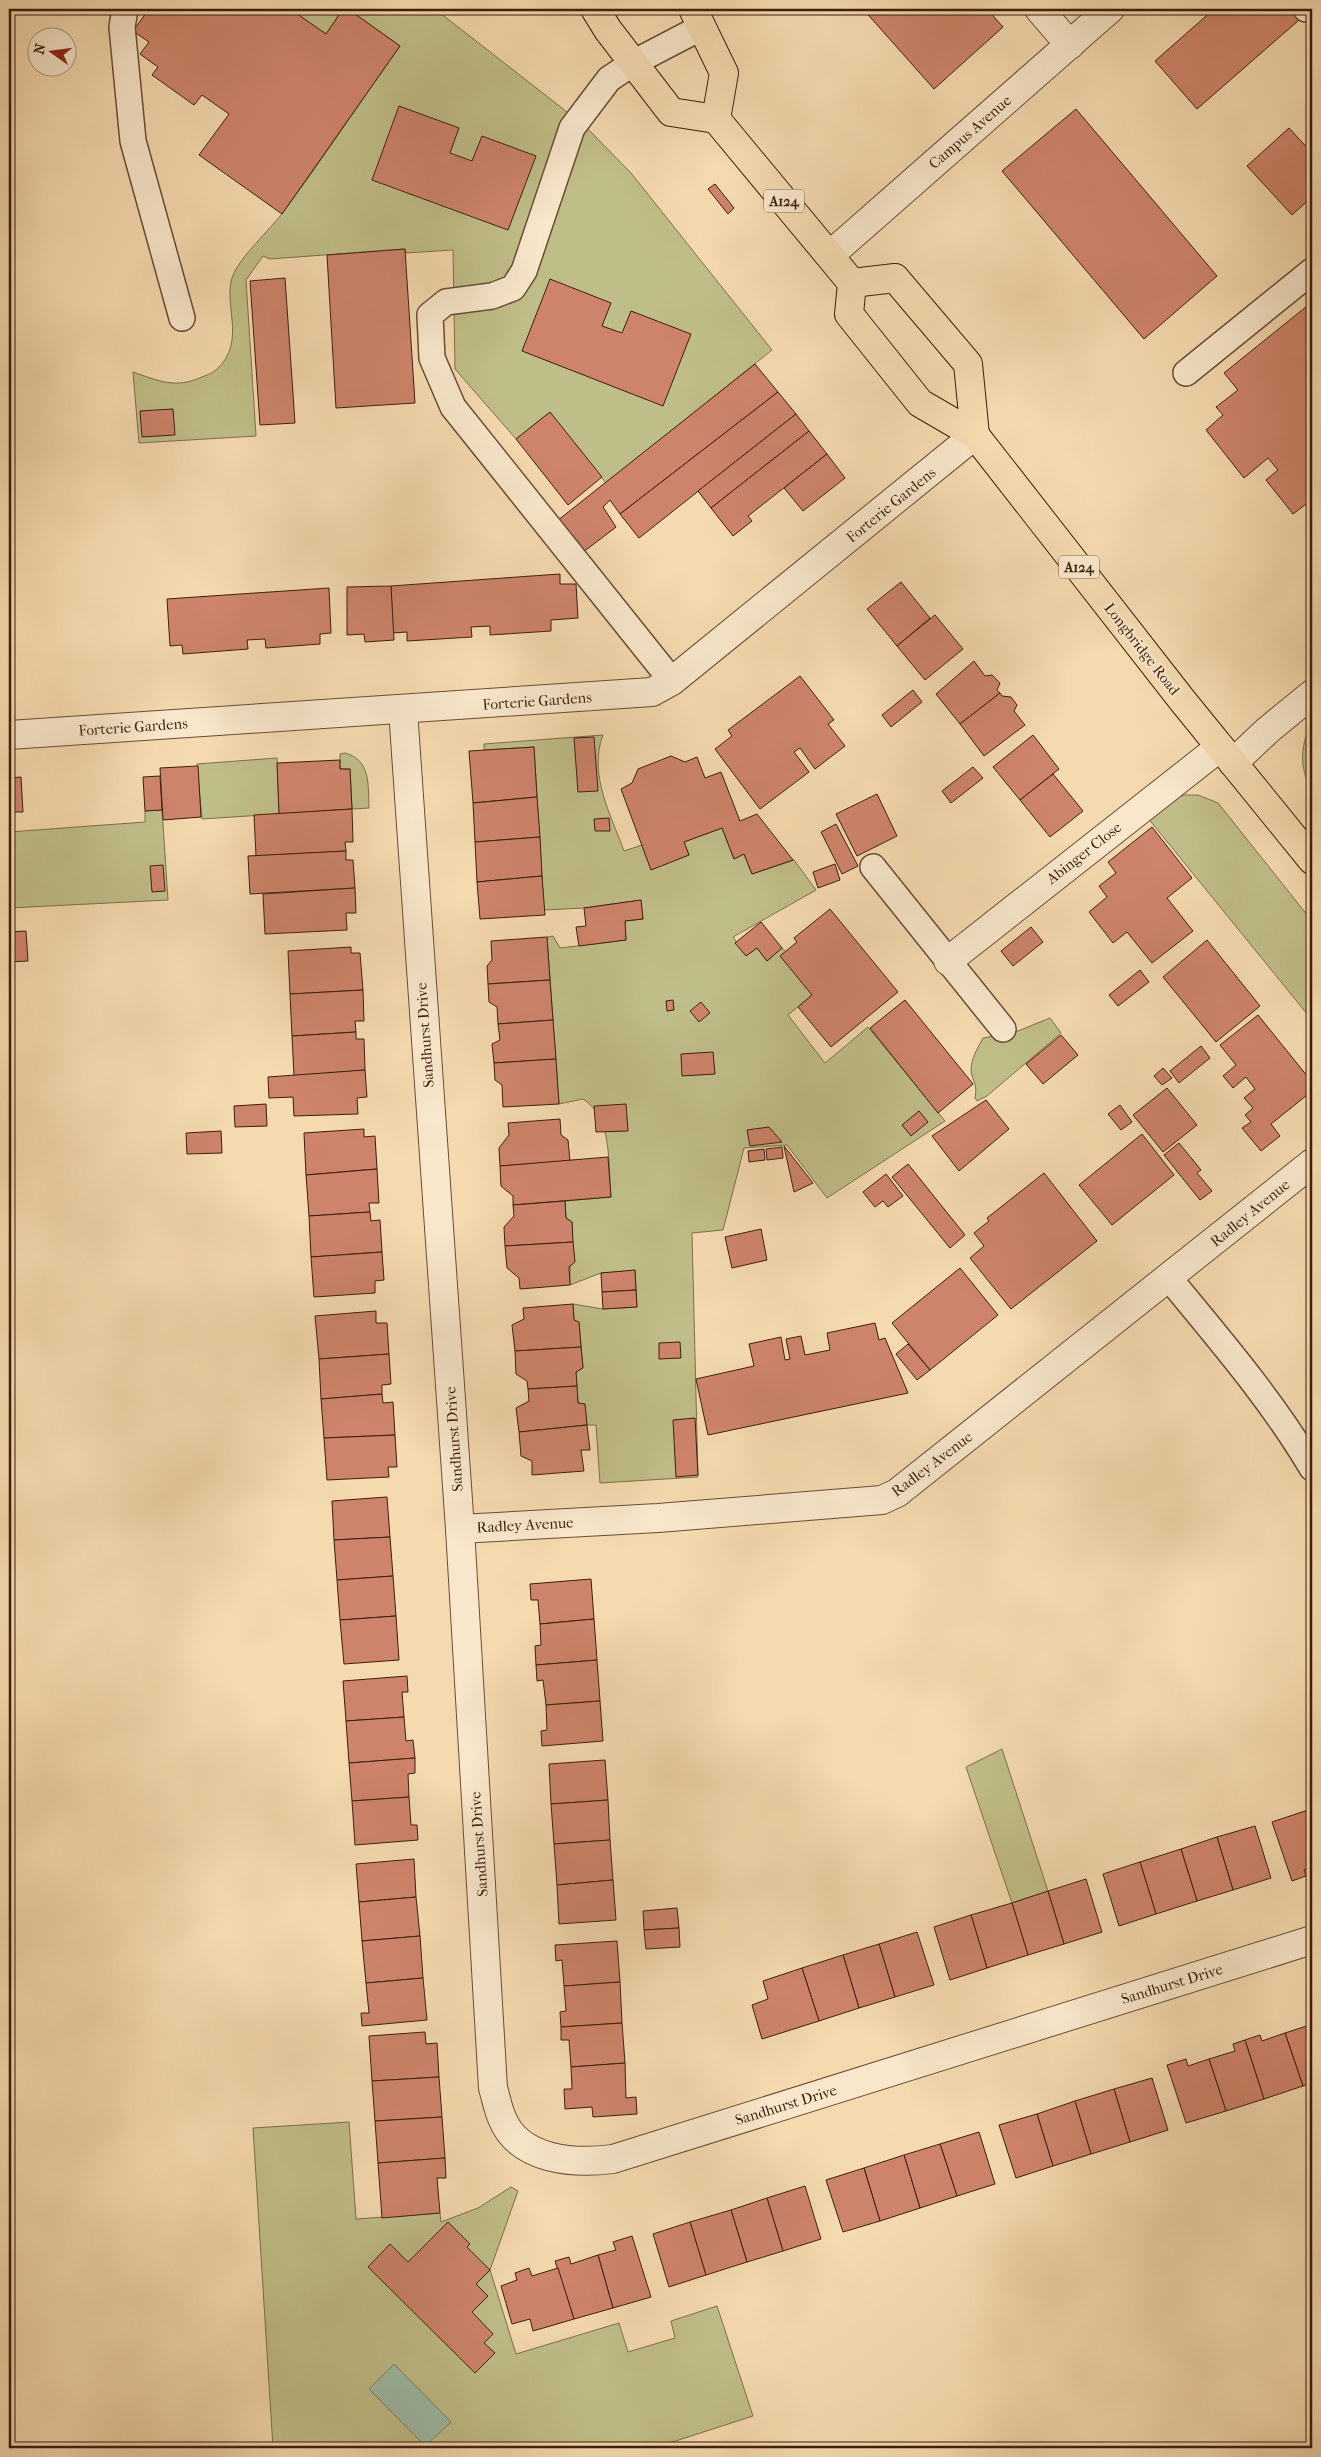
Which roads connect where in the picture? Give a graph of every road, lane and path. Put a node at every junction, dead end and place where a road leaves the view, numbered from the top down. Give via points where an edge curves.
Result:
1 (125, 9) edge
2 (595, 9) edge
3 (1039, 9) edge
4 (1110, 9) edge
5 (1306, 9) edge
6 (1312, 9) edge
7 (698, 18) edge
8 (1070, 45) junction
9 (633, 63) junction
10 (716, 119) junction
11 (830, 255) junction
12 (1312, 271) edge
13 (852, 283) junction
14 (182, 318) dead end
15 (1186, 373) dead end
16 (975, 435) junction
17 (672, 682) junction
18 (1312, 694) edge
19 (403, 710) junction
20 (9, 735) edge
21 (1227, 755) junction
22 (1312, 860) edge
23 (873, 866) dead end
24 (948, 961) junction
25 (1002, 1029) dead end
26 (1312, 1163) edge
27 (1169, 1278) junction
28 (1312, 1468) edge
29 (460, 1529) junction
30 (1312, 1940) edge

1 - 14 lane via 122,27 133,141
2 - 9 main road
3 - 8 street
4 - 8 street, Campus Avenue
5 - 6 lane
7 - 9 lane
7 - 10 main road via 724,73
8 - 11 street, Campus Avenue
9 - 10 main road via 671,112
9 - 17 lane via 609,79 572,128 524,271 513,288 492,296 446,302 430,315 432,358 454,407
10 - 11 main road, A124
11 - 13 main road, A124
12 - 15 lane
13 - 16 main road, Longbridge Road / A124 via 849,314 920,403
13 - 16 main road via 895,278 968,364
16 - 17 street, Forterie Gardens
16 - 21 main road, Longbridge Road / A124
17 - 19 street, Forterie Gardens via 652,692 626,695
18 - 21 street, Abinger Close via 1268,730
19 - 20 street, Forterie Gardens
19 - 29 street, Sandhurst Drive
21 - 22 main road, Longbridge Road / A124
21 - 24 street, Abinger Close
23 - 24 lane
24 - 25 lane
26 - 27 street, Radley Avenue
27 - 28 lane via 1242,1368 1296,1440
27 - 29 street, Radley Avenue via 897,1493 882,1500 658,1518
29 - 30 street, Sandhurst Drive via 494,2088 502,2119 519,2142 542,2154 588,2162 613,2159

